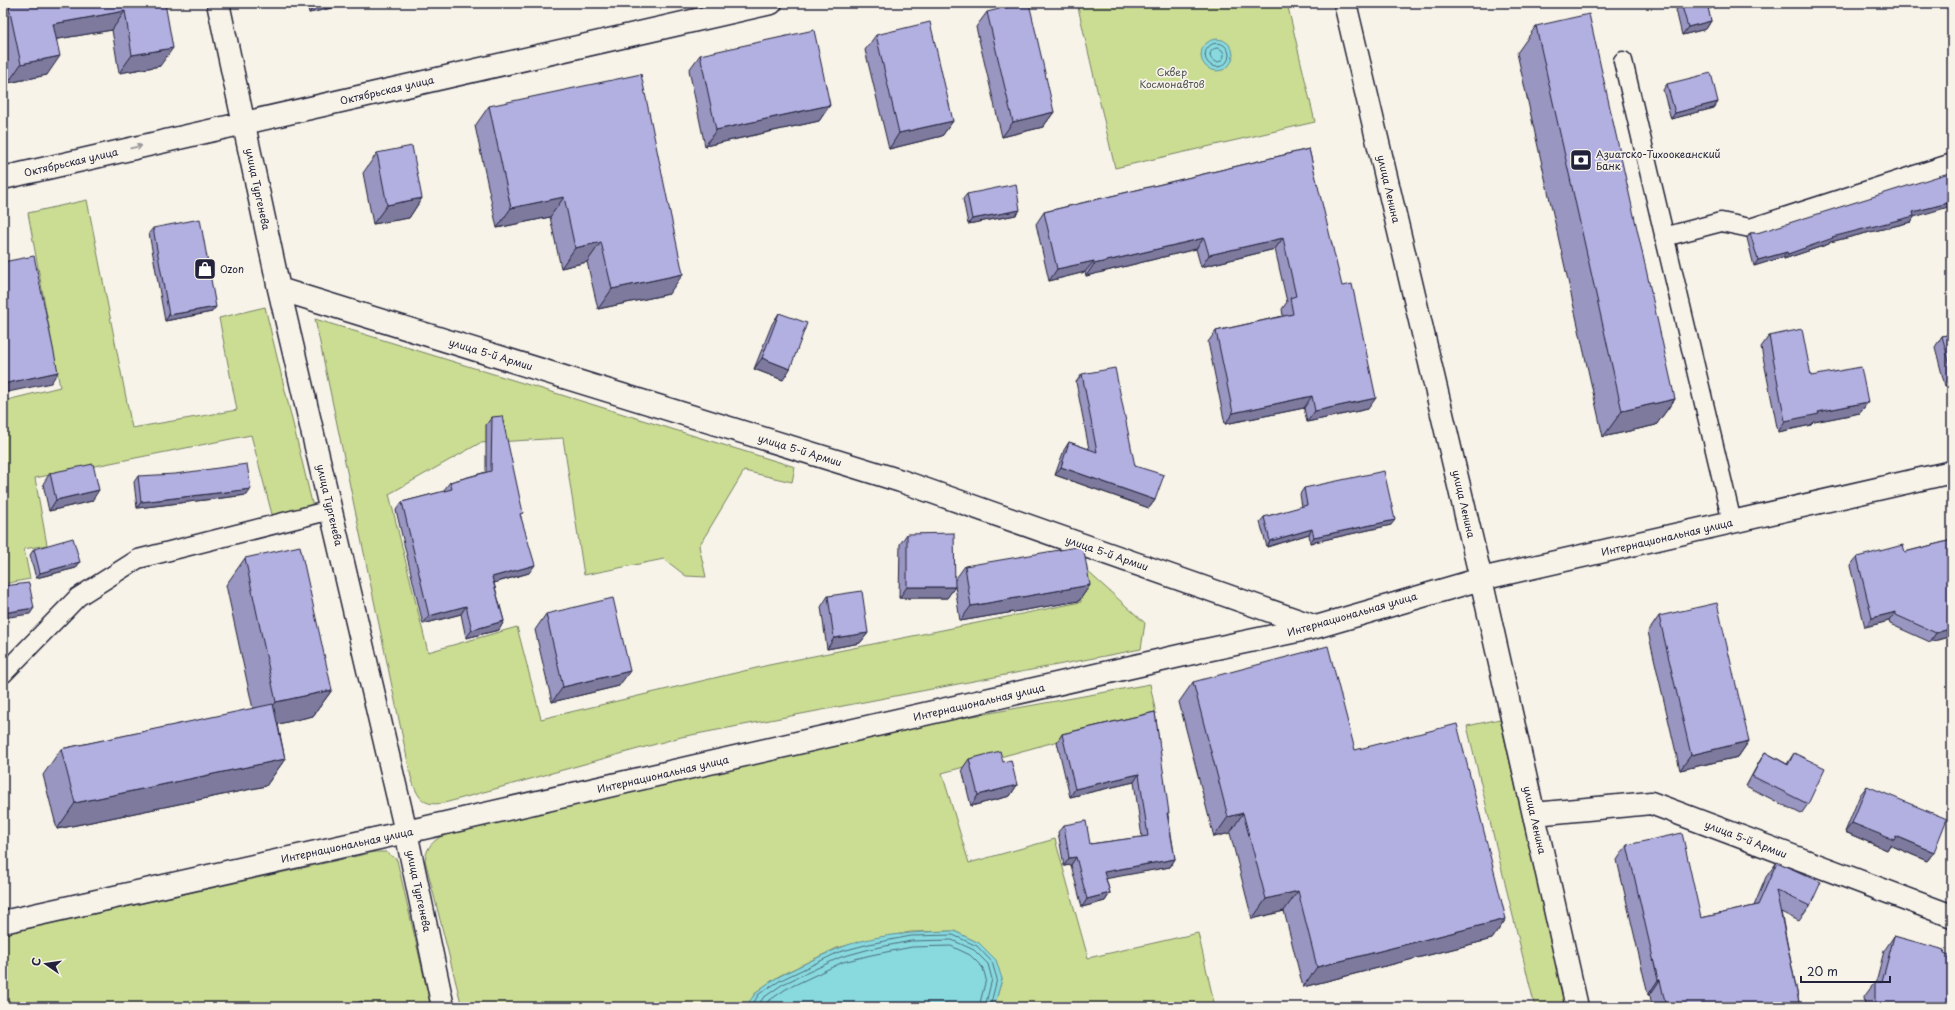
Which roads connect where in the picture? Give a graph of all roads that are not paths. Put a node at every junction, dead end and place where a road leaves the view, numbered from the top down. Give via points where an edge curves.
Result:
1 (218, 3) edge
2 (771, 3) edge
3 (1345, 3) edge
4 (1623, 61) dead end
5 (244, 122) junction
6 (1952, 163) edge
7 (3, 178) edge
8 (1664, 237) junction
9 (279, 289) junction
10 (1952, 472) edge
11 (331, 510) junction
12 (1732, 522) junction
13 (1482, 579) junction
14 (1316, 627) junction
15 (3, 674) edge
16 (1534, 814) junction
17 (406, 832) junction
18 (1952, 916) edge
19 (3, 922) edge
20 (443, 1007) edge
21 (1577, 1007) edge

1 - 5 street, улица Тургенева
2 - 5 street, Октябрьская улица
3 - 13 street, улица Ленина
4 - 8 lane
7 -> 5 street, Октябрьская улица
5 - 9 street, улица Тургенева
6 - 8 lane via 1750,228 1721,222
8 - 12 lane
9 - 11 street, улица Тургенева
9 - 14 street, улица 5-й Армии via 901,481
10 - 12 street, Интернациональная улица
11 - 15 lane via 138,559 78,597
11 - 17 street, улица Тургенева
12 - 13 street, Интернациональная улица
13 - 14 street, Интернациональная улица
13 - 16 street, улица Ленина
14 - 17 street, Интернациональная улица
16 - 18 street, улица 5-й Армии via 1651,803
16 - 21 street, улица Ленина
17 - 19 street, Интернациональная улица
17 - 20 street, улица Тургенева

